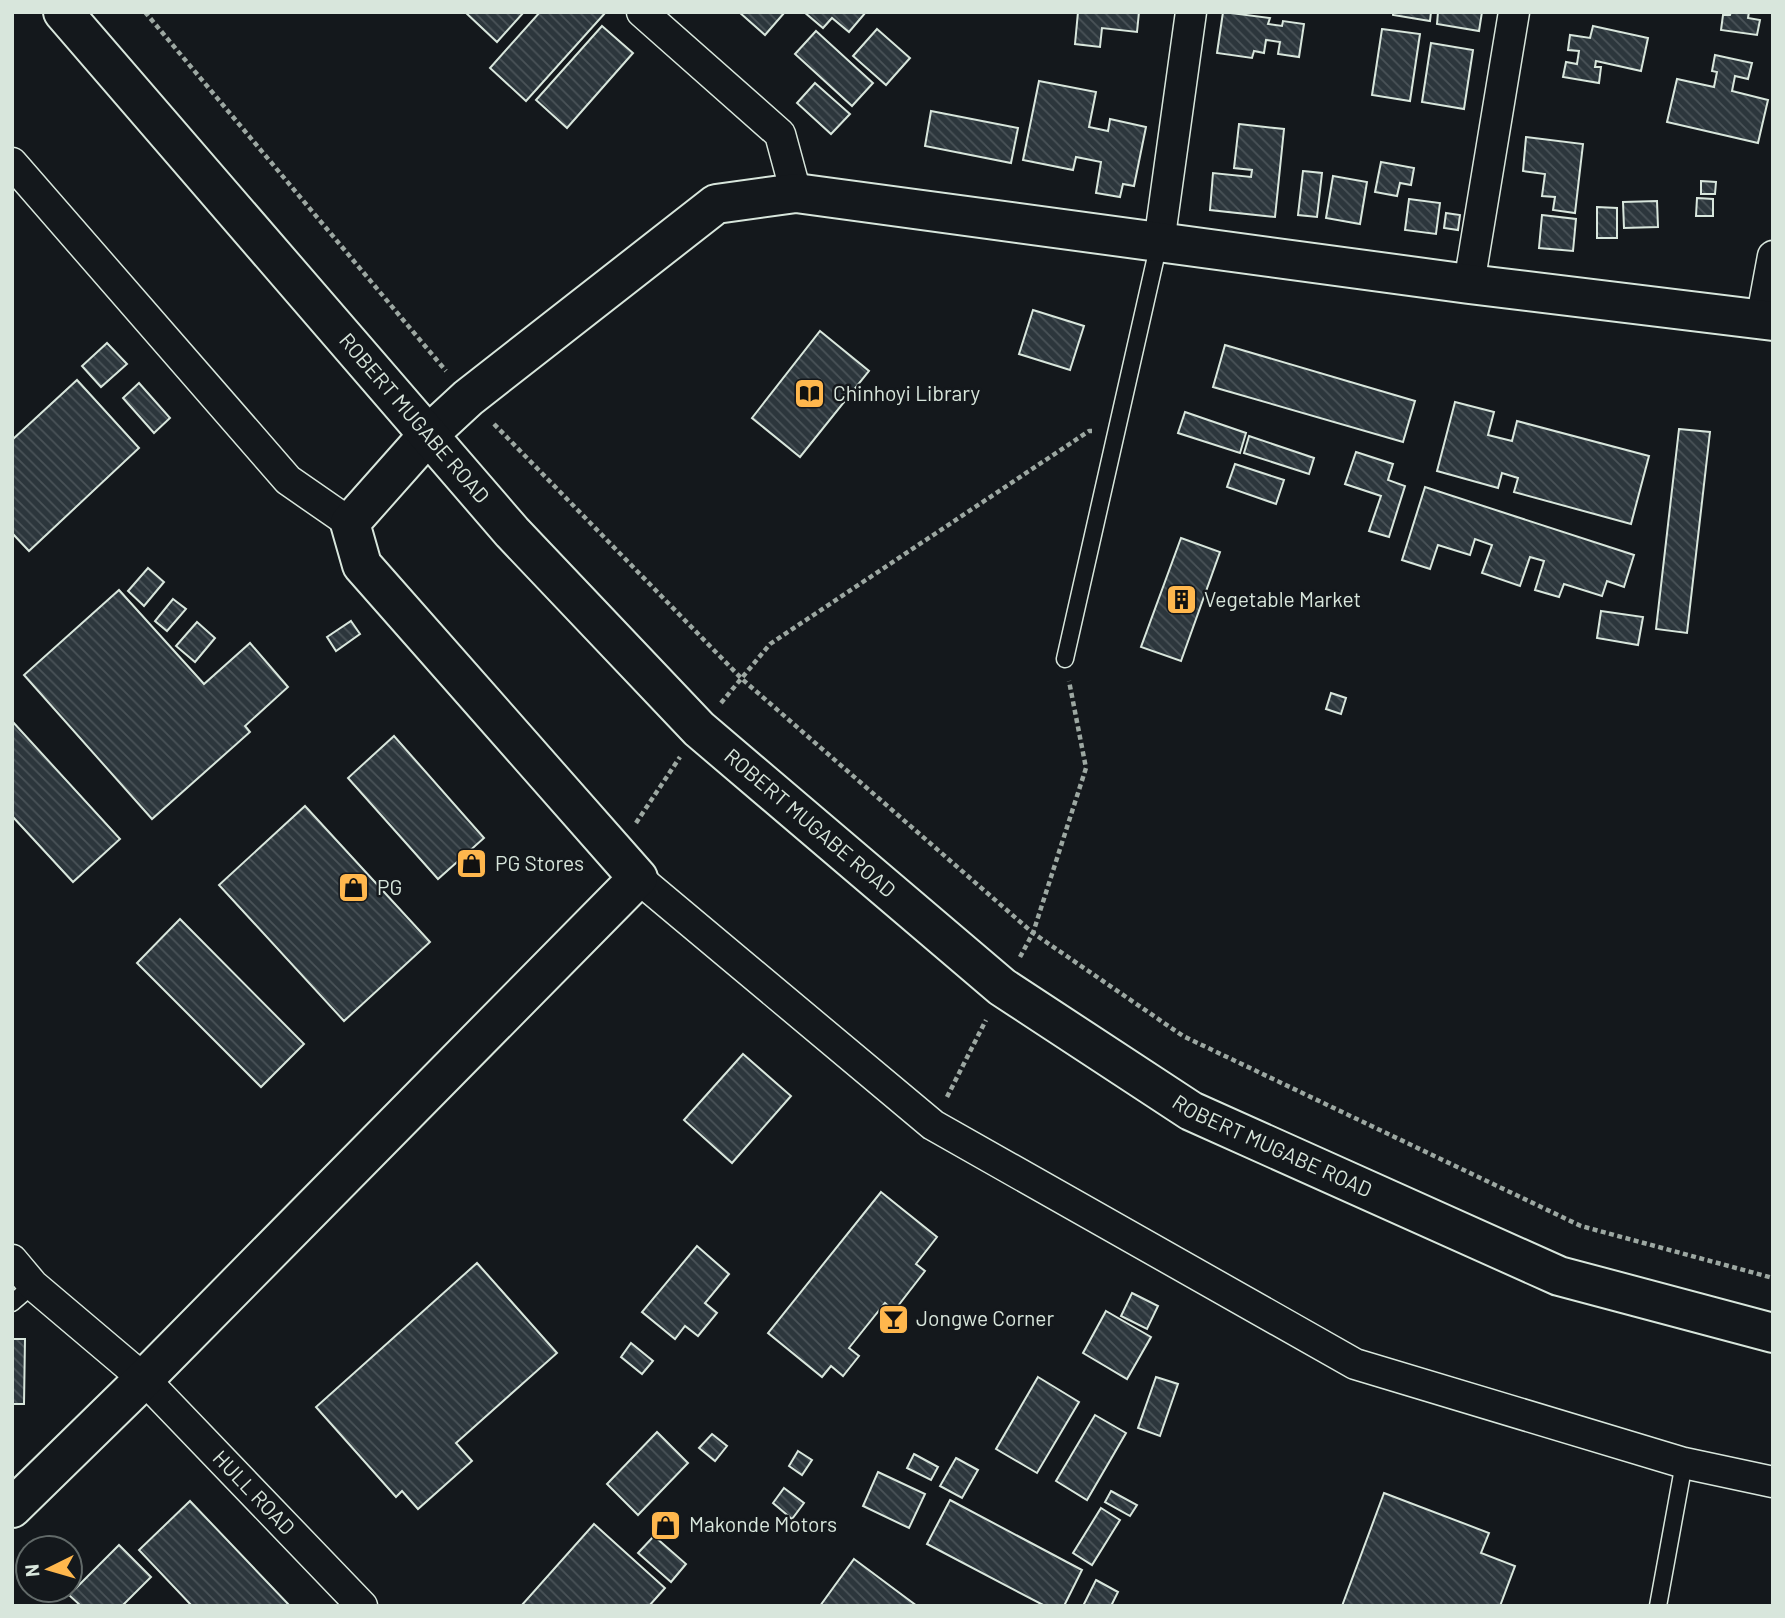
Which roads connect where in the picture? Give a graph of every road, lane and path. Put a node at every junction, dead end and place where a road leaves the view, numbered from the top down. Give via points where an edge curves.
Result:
1 (63, 12) edge
2 (145, 12) edge
3 (642, 12) edge
4 (1191, 12) edge
5 (1514, 12) edge
6 (12, 163) edge
7 (796, 193) junction
8 (1159, 243) junction
9 (1773, 256) edge
10 (1469, 284) junction
11 (1767, 321) edge
12 (468, 398) junction
13 (1116, 433) junction
14 (429, 434) junction
15 (350, 523) junction
16 (1065, 659) joint
17 (742, 679) junction
18 (699, 729) junction
19 (627, 865) junction
20 (1033, 933) junction
21 (1002, 987) junction
22 (933, 1125) junction
23 (12, 1260) edge
24 (1773, 1279) edge
25 (23, 1294) edge
26 (1773, 1333) edge
27 (145, 1379) junction
28 (1684, 1463) junction
29 (1773, 1482) edge
30 (12, 1508) edge
31 (362, 1606) edge
32 (1658, 1606) edge

1 - 14 street, ROBERT MUGABE ROAD
2 - 12 path
3 - 7 street via 780,134
4 - 8 street
5 - 10 street
6 - 15 street via 288,480
7 - 8 street
7 - 12 street via 716,204
8 - 10 street
8 - 13 lane
9 - 11 street
10 - 11 street
12 - 14 street
12 - 17 path
13 - 16 lane
13 - 17 path via 1088,431 770,644
14 - 15 street
14 - 18 street, ROBERT MUGABE ROAD via 512,532
15 - 19 street via 362,565
16 - 20 path via 1086,768
17 - 18 path
17 - 20 path
18 - 19 path
18 - 21 street, ROBERT MUGABE ROAD
19 - 22 street
19 - 27 street
20 - 21 path
20 - 24 path via 1183,1036 1581,1226
21 - 22 path
21 - 26 street, ROBERT MUGABE ROAD via 1191,1111 1559,1276
22 - 28 street via 1355,1364
23 - 25 street, HULL ROAD
25 - 27 street, HULL ROAD
27 - 30 street
27 - 31 street, HULL ROAD
28 - 29 street
28 - 32 lane

